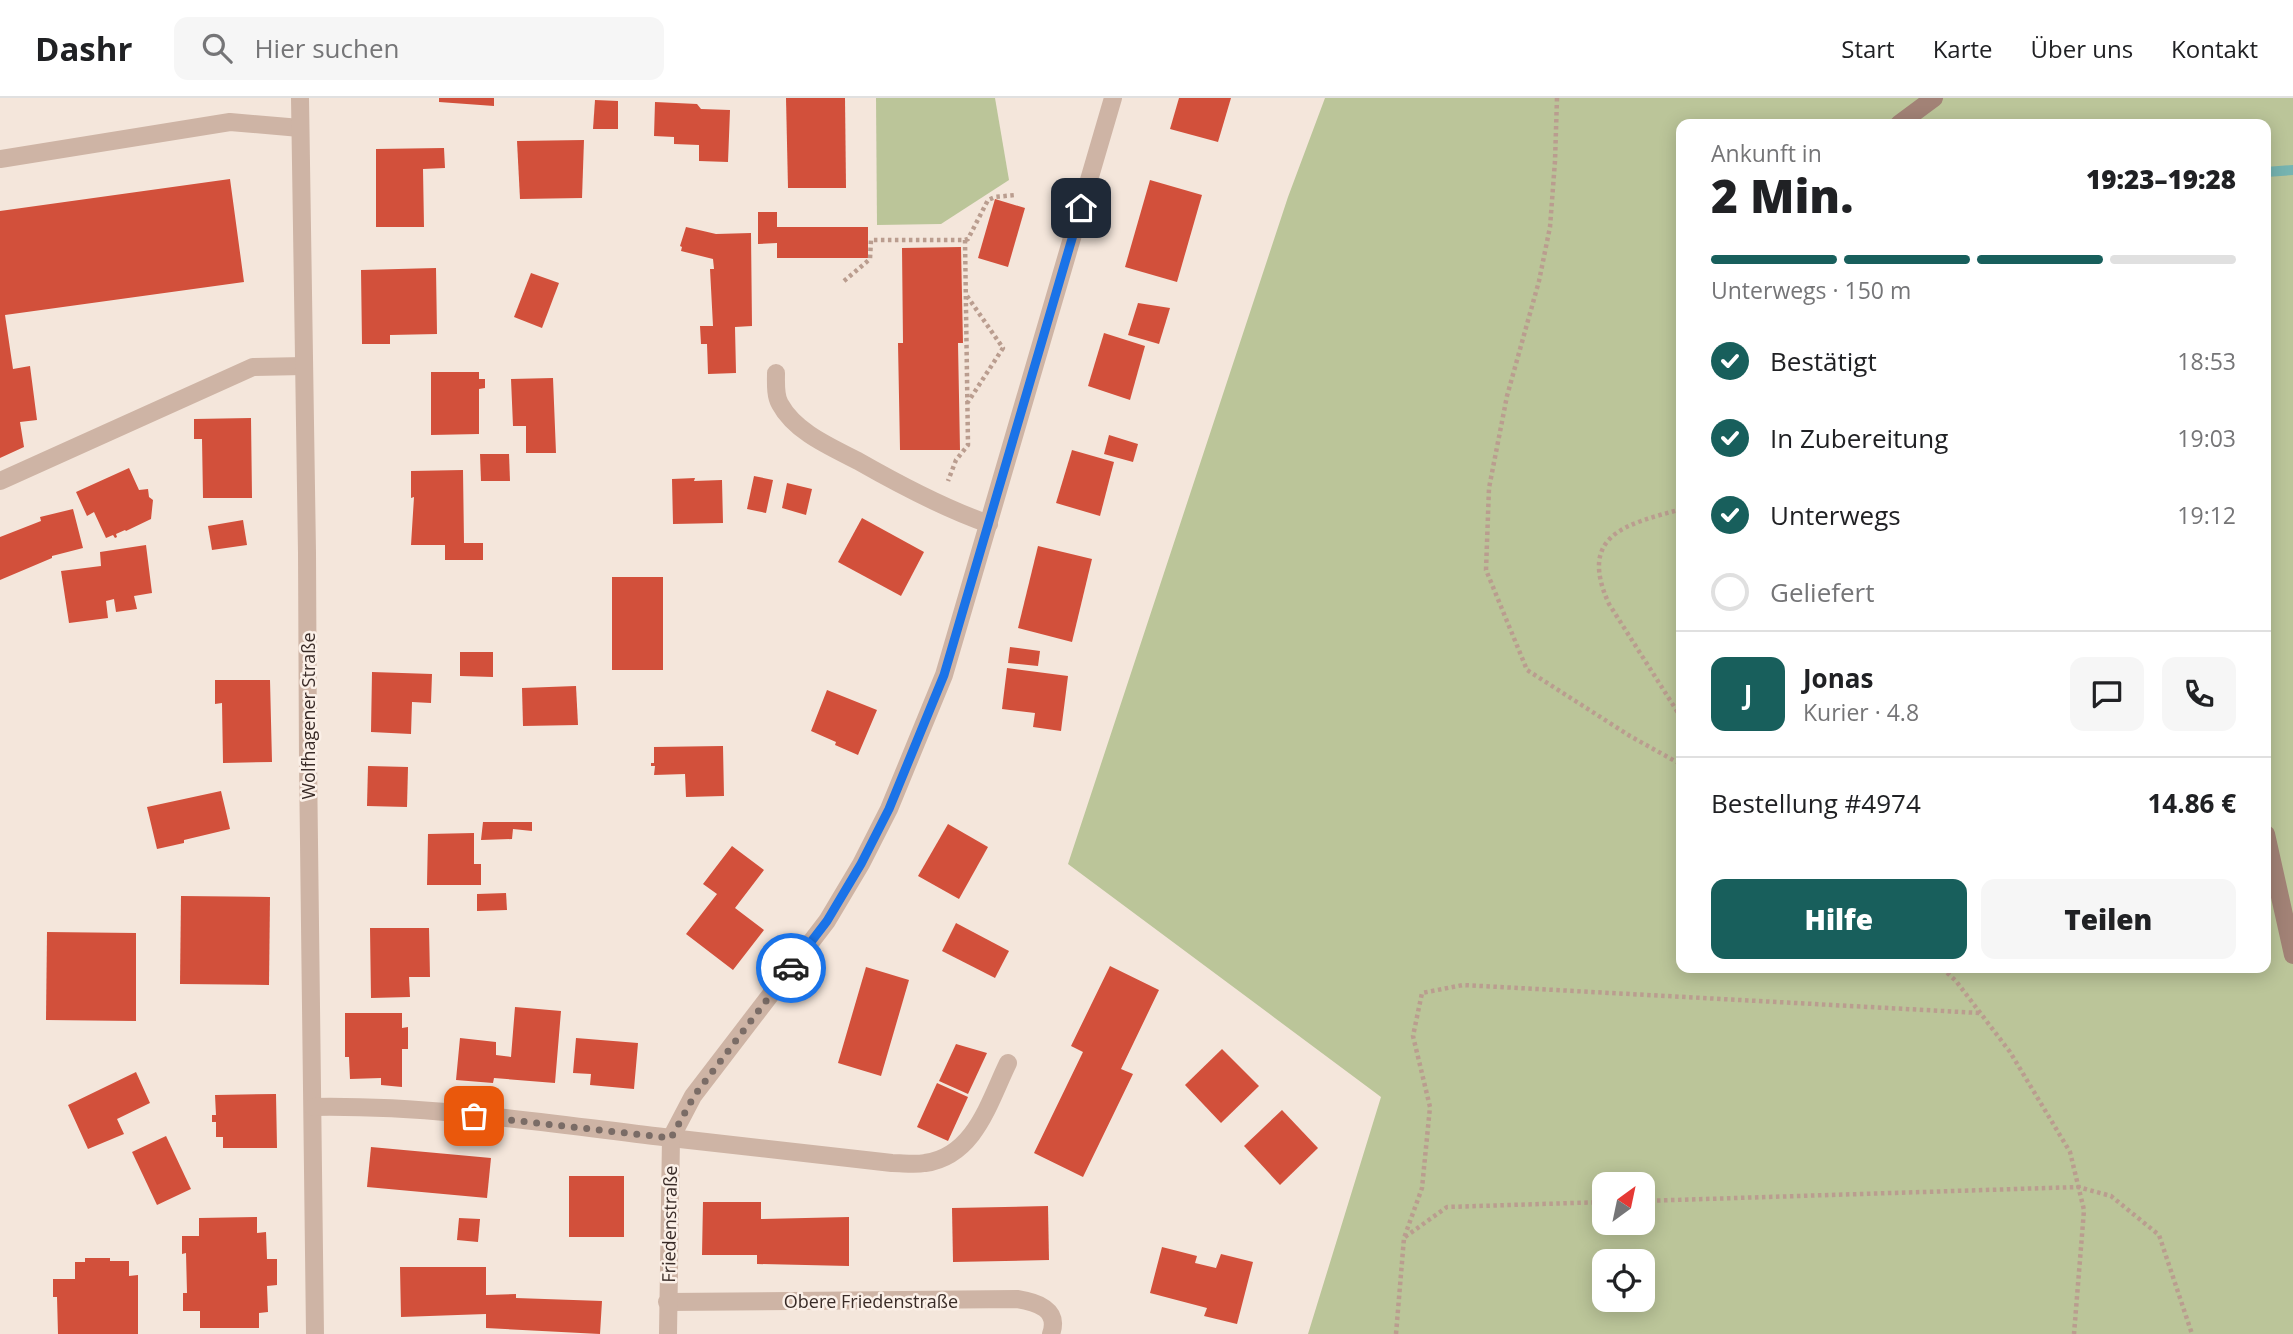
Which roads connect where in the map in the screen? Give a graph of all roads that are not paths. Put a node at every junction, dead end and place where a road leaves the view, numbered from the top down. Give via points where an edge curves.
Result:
1 (300, 98) edge
2 (1113, 98) edge
3 (1934, 98) edge
4 (1905, 119) edge
5 (300, 128) junction
6 (0, 159) edge
7 (304, 366) junction
8 (776, 373) dead end
9 (0, 481) edge
10 (989, 524) junction
11 (2271, 856) edge
12 (2293, 955) edge
13 (1008, 1063) dead end
14 (313, 1107) junction
15 (671, 1138) junction
16 (667, 1302) junction
17 (316, 1334) edge
18 (668, 1334) edge
19 (1051, 1334) edge

1 - 5 street, Wolfhagener Straße
2 - 10 street
3 - 4 main road
5 - 6 street via 230,122
5 - 7 street, Wolfhagener Straße
7 - 9 street via 253,367
7 - 14 street, Wolfhagener Straße
8 - 10 street via 778,402 793,421 938,504
10 - 15 street via 944,675 867,853 827,921 694,1096
11 - 12 main road
13 - 15 street via 976,1130 953,1153 922,1164
14 - 15 street via 358,1106 498,1118
14 - 17 street, Wolfhagener Straße
15 - 16 street, Friedenstraße
16 - 18 street, Friedenstraße
16 - 19 street, Obere Friedenstraße via 1017,1299 1037,1302 1049,1312

